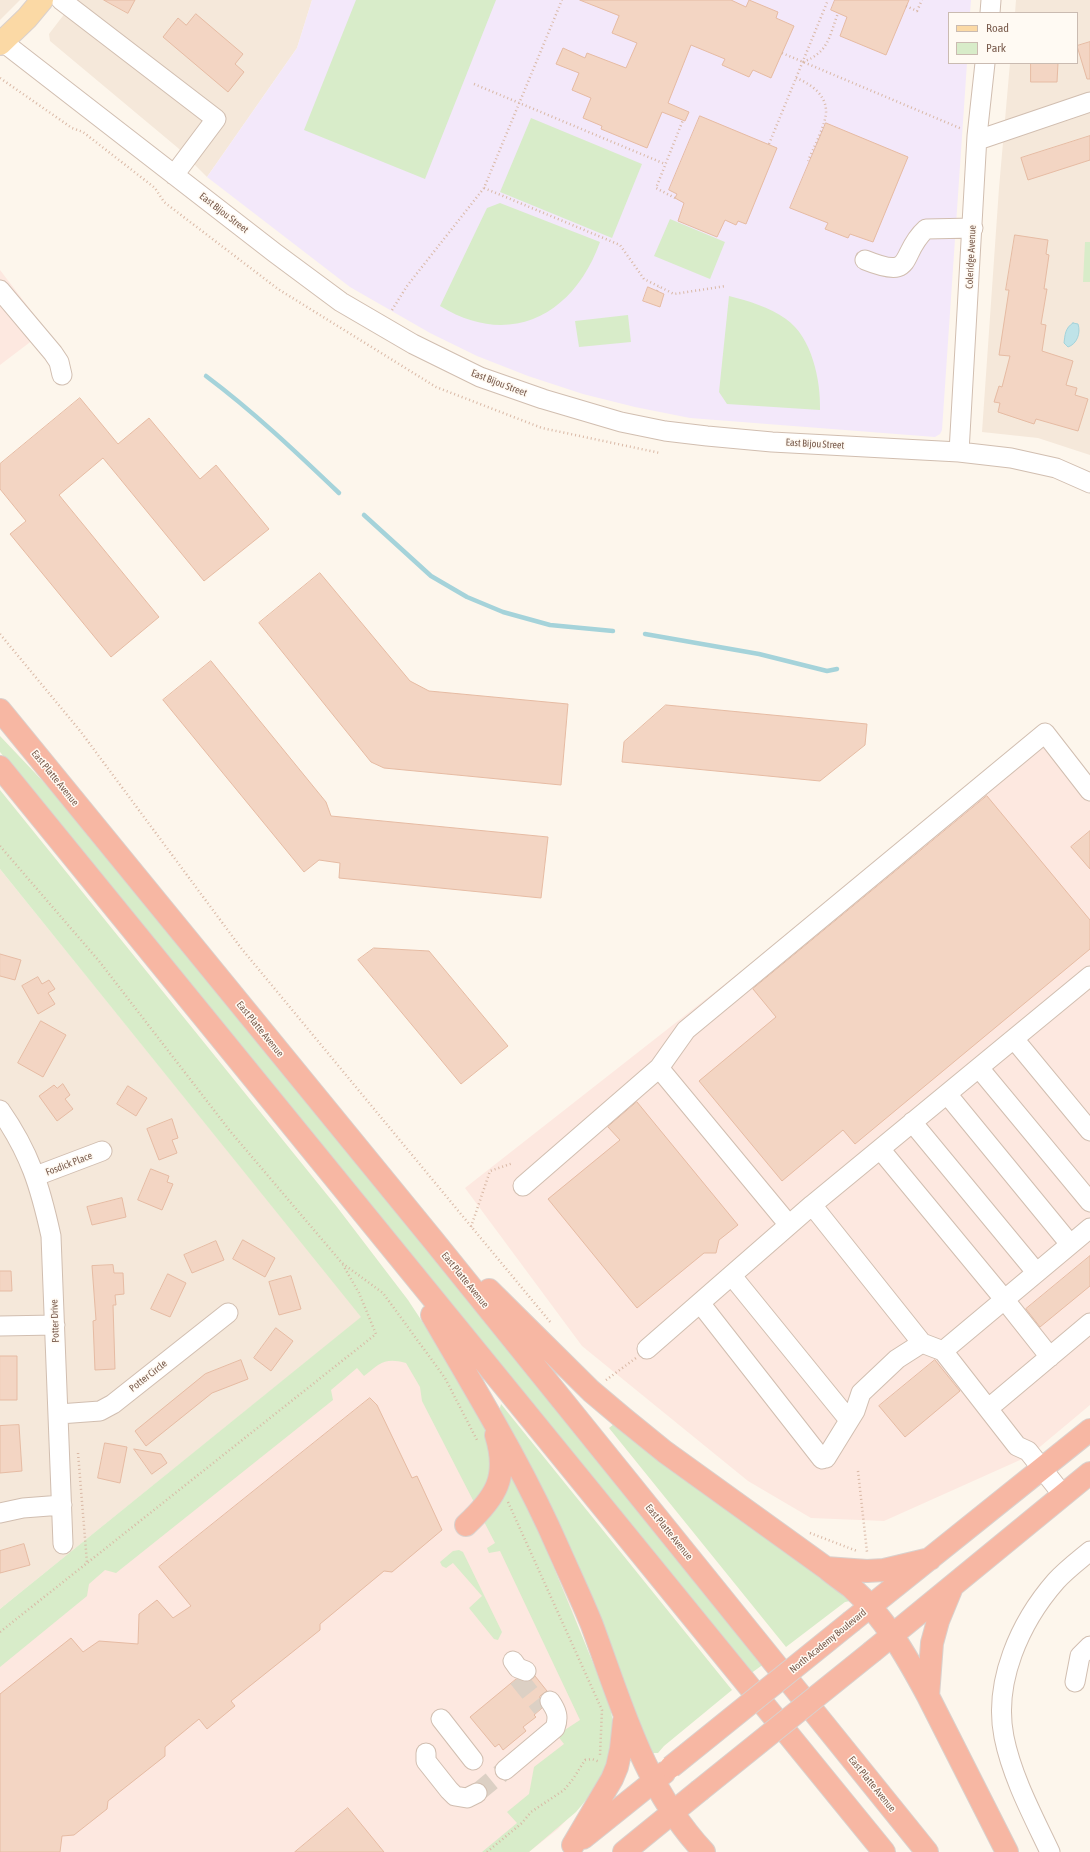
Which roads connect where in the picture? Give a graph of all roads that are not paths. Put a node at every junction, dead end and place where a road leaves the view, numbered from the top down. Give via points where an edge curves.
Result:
1 (42, 0) edge
2 (61, 0) edge
3 (991, 0) edge
4 (990, 12) edge
5 (1, 43) edge
6 (985, 64) edge
7 (1090, 102) edge
8 (978, 138) junction
9 (174, 175) junction
10 (973, 228) junction
11 (865, 260) dead end
12 (0, 290) edge
13 (62, 374) dead end
14 (958, 452) junction
15 (1090, 483) edge
16 (0, 710) edge
17 (0, 767) edge
18 (1090, 791) edge
19 (1087, 985) edge
20 (1014, 1039) junction
21 (659, 1068) junction
22 (979, 1068) junction
23 (947, 1094) junction
24 (0, 1110) edge
25 (912, 1122) junction
26 (1090, 1131) edge
27 (880, 1149) junction
28 (102, 1151) dead end
29 (36, 1176) junction
30 (523, 1186) dead end
31 (1090, 1202) edge
32 (812, 1205) junction
33 (789, 1225) junction
34 (1090, 1228) edge
35 (433, 1240) junction
36 (388, 1244) junction
37 (1070, 1244) junction
38 (1036, 1272) junction
39 (732, 1276) junction
40 (1004, 1299) junction
41 (700, 1303) junction
42 (228, 1314) dead end
43 (1090, 1324) edge
44 (55, 1325) junction
45 (0, 1326) edge
46 (922, 1343) junction
47 (647, 1349) road end
48 (946, 1349) junction
49 (1050, 1357) junction
50 (996, 1402) junction
51 (488, 1411) junction
52 (59, 1414) junction
53 (849, 1420) junction
54 (1090, 1430) edge
55 (1028, 1451) junction
56 (1042, 1470) junction
57 (1090, 1473) edge
58 (1063, 1495) junction
59 (62, 1505) junction
60 (0, 1513) edge
61 (466, 1525) dead end
62 (63, 1544) dead end
63 (1088, 1557) edge
64 (930, 1559) junction
65 (826, 1568) junction
66 (952, 1587) junction
67 (870, 1607) junction
68 (892, 1636) junction
69 (1090, 1646) edge
70 (1075, 1682) dead end
71 (928, 1696) junction
72 (546, 1705) tunnel mouth
73 (624, 1718) junction
74 (441, 1719) dead end
75 (420, 1746) dead end
76 (473, 1760) dead end
77 (502, 1766) tunnel mouth
78 (653, 1782) junction
79 (474, 1788) dead end
80 (672, 1813) junction
81 (569, 1849) edge
82 (624, 1852) edge
83 (704, 1852) edge
84 (884, 1852) edge
85 (927, 1852) edge
86 (1007, 1852) edge
87 (1050, 1852) edge

1 - 5 main road
2 - 9 street via 216,120
3 - 4 street
5 - 9 street, East Bijou Street
6 - 8 street, Coleridge Avenue
7 - 8 street
8 - 10 street, Coleridge Avenue
9 - 14 street, East Bijou Street via 341,302 413,344 474,374 543,400 621,422 707,436
10 - 11 street via 926,229 906,262 899,267 884,268
10 - 14 street, Coleridge Avenue
12 - 13 street via 59,362
14 - 15 street, East Bijou Street via 1011,458 1056,468
16 - 35 highway, East Platte Avenue
17 - 36 highway
18 - 21 street via 1045,733 686,1030
19 - 20 street
20 - 22 street
20 - 26 street
21 - 30 street
21 - 33 street
22 - 23 street
22 - 31 street
23 - 25 street
23 - 37 street
24 - 29 street, Potter Drive via 14,1130
25 - 27 street
25 - 38 street
27 - 32 street
27 - 40 street
28 - 29 street, Fosdick Place
29 - 44 street, Potter Drive via 51,1236
32 - 33 street
32 - 46 street
33 - 39 street
34 - 37 street
35 - 65 highway via 622,1418
35 - 85 highway, East Platte Avenue
36 - 51 highway
36 - 84 highway
37 - 38 street
38 - 40 street
39 - 41 street
39 - 53 street
40 - 48 street
40 - 49 street
41 - 47 street
41 - 53 street via 824,1458
42 - 52 street, Potter Circle via 113,1404 100,1411
43 - 49 street
44 - 45 street
44 - 52 street, Potter Drive
46 - 48 street
46 - 53 street via 896,1359 861,1393
48 - 50 street
48 - 55 street via 1017,1446
49 - 50 street
50 - 55 street via 1026,1439
51 - 61 highway via 498,1442 501,1474 485,1507
51 - 73 highway via 528,1483 557,1546 591,1624
52 - 59 street, Potter Drive
54 - 56 highway, North Academy Boulevard
55 - 56 street
56 - 58 street
56 - 64 highway, North Academy Boulevard
57 - 58 highway
58 - 66 highway
59 - 60 street via 23,1508
59 - 62 street, Potter Drive
63 - 87 street via 1057,1580 1024,1626 1011,1661 1002,1703 1008,1755
64 - 65 highway via 884,1570
64 - 67 highway, North Academy Boulevard
65 - 67 highway
66 - 68 highway
66 - 71 highway via 932,1643
67 - 68 highway
67 - 78 highway, North Academy Boulevard, bridge
68 - 71 highway
68 - 80 highway, bridge
69 - 70 street via 1080,1656
71 - 86 highway
72 - 77 street via 558,1714 555,1728
73 - 78 highway
73 - 81 highway via 617,1768
74 - 76 street
75 - 79 street via 459,1785
78 - 80 highway
78 - 81 highway, North Academy Boulevard
80 - 82 highway
80 - 83 highway

